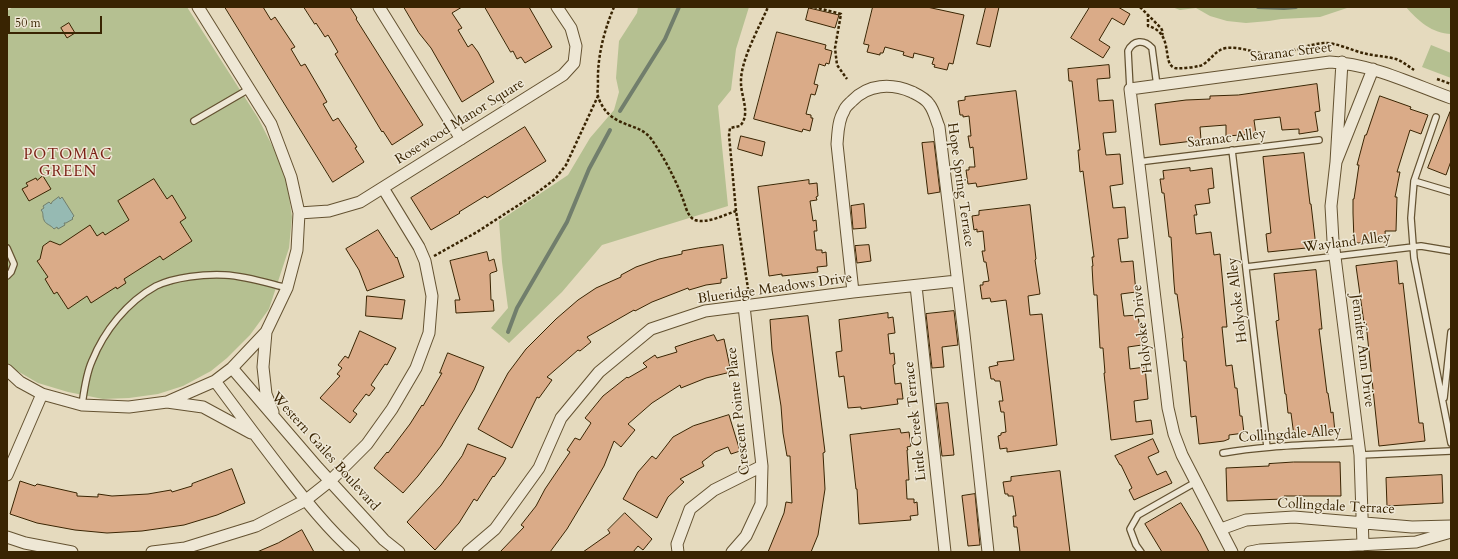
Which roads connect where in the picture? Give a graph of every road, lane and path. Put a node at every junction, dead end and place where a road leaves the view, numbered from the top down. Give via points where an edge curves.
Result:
1 (198, 7) edge
2 (379, 7) edge
3 (557, 7) edge
4 (614, 7) edge
5 (768, 7) edge
6 (814, 7) edge
7 (1140, 7) edge
8 (1148, 14) junction
9 (1162, 35) junction
10 (1342, 62) junction
11 (1373, 69) junction
12 (1420, 73) dead end
13 (1432, 78) dead end
14 (847, 79) dead end
15 (1451, 84) edge
16 (1157, 86) junction
17 (249, 89) junction
18 (1130, 89) junction
19 (598, 96) junction
20 (1451, 98) edge
21 (1436, 117) dead end
22 (194, 121) dead end
23 (461, 139) junction
24 (1319, 140) dead end
25 (1232, 150) junction
26 (1138, 162) junction
27 (1336, 162) junction
28 (1414, 181) junction
29 (383, 188) junction
30 (1451, 192) edge
31 (736, 211) junction
32 (299, 213) junction
33 (1413, 247) junction
34 (7, 248) edge
35 (1451, 251) edge
36 (1335, 257) junction
37 (425, 261) junction
38 (1246, 267) junction
39 (7, 276) edge
40 (957, 281) junction
41 (916, 286) junction
42 (287, 288) junction
43 (853, 292) junction
44 (747, 306) junction
45 (266, 332) junction
46 (1451, 332) edge
47 (7, 370) edge
48 (229, 370) junction
49 (215, 381) junction
50 (42, 394) junction
51 (167, 402) junction
52 (1443, 403) junction
53 (82, 405) junction
54 (276, 420) junction
55 (255, 436) junction
56 (1358, 442) junction
57 (1451, 443) edge
58 (1267, 448) junction
59 (1451, 451) edge
60 (1223, 453) dead end
61 (1360, 455) junction
62 (762, 466) junction
63 (7, 475) edge
64 (330, 481) junction
65 (1196, 482) junction
66 (306, 500) junction
67 (1363, 523) junction
68 (1451, 526) edge
69 (1221, 529) junction
70 (1451, 532) edge
71 (7, 537) edge
72 (1363, 545) junction
73 (72, 552) edge
74 (152, 552) edge
75 (354, 552) edge
76 (399, 552) edge
77 (468, 552) edge
78 (678, 552) edge
79 (732, 552) edge
80 (945, 552) edge
81 (988, 552) edge
82 (1141, 552) edge
83 (1232, 552) edge
84 (1250, 552) edge

1 - 17 street
2 - 23 street
3 - 23 street, Rosewood Manor Square via 571,28 576,46 574,63 563,75
4 - 19 path via 600,50
5 - 31 path via 746,58 741,82 746,116 740,126 730,128
6 - 14 path via 841,14 835,48 837,65
7 - 8 path
8 - 9 path via 1161,28
8 - 9 path via 1148,26
9 - 12 path via 1169,64 1173,68 1204,65 1220,50 1226,48 1274,54 1288,53 1324,43 1395,59
10 - 11 street, Saranac Street
10 - 16 street, Saranac Street via 1318,63
10 - 27 street, Jennifer Ann Drive
11 - 20 street, Saranac Street
11 - 27 street, Jennifer Ann Drive
13 - 15 path
16 - 18 street, Saranac Street
16 - 18 lane via 1152,48 1139,41 1130,46 1128,51
17 - 22 lane
17 - 32 street via 270,124 291,177
18 - 26 street, Holyoke Drive
19 - 31 path via 608,115 618,122 647,133 652,138 674,176 688,213 694,220 705,221
19 - 37 path via 566,166 555,179 522,204
21 - 28 lane
23 - 29 street, Rosewood Manor Square
24 - 25 lane, Saranac Alley
25 - 26 lane, Saranac Alley
25 - 38 lane, Holyoke Alley
26 - 65 street, Holyoke Drive via 1168,408 1174,434
27 - 36 street, Jennifer Ann Drive via 1331,206
28 - 30 lane
28 - 33 lane via 1411,218
29 - 32 street, Rosewood Manor Square via 360,202 329,210
29 - 37 street
31 - 44 path
32 - 42 street via 297,250
33 - 35 lane, Wayland Alley
33 - 36 lane, Wayland Alley
33 - 52 lane
34 - 39 lane via 14,264
36 - 38 lane, Wayland Alley
36 - 56 street, Jennifer Ann Drive
37 - 64 street via 432,296 429,333 416,368 392,409 367,444
38 - 58 lane, Holyoke Alley
40 - 41 street, Blueridge Meadows Drive
40 - 43 street, Hope Spring Terrace via 939,127 930,105 920,96 903,88 880,86 867,89 854,99 844,110 838,130 837,144
40 - 81 street, Hope Spring Terrace
41 - 43 street, Blueridge Meadows Drive
41 - 80 street, Little Creek Terrace
42 - 45 street
42 - 53 lane via 226,275 184,278 157,286 124,312 104,336 91,362
43 - 44 street, Blueridge Meadows Drive
44 - 62 street, Crescent Pointe Place
44 - 77 street, Blueridge Meadows Drive via 705,311 651,329 599,372 561,418 539,468 495,529
45 - 48 street
45 - 54 street via 263,367 266,394
46 - 52 lane
47 - 50 street via 20,382
48 - 49 street
48 - 54 street, Western Gailes Boulevard
49 - 51 street
49 - 55 street
50 - 53 street
50 - 63 street
51 - 53 street via 129,407
51 - 55 street via 203,407
52 - 57 lane
54 - 64 street, Western Gailes Boulevard
55 - 66 street
56 - 58 lane, Collingdale Alley
56 - 61 street, Jennifer Ann Drive
58 - 60 lane, Collingdale Alley
59 - 61 lane
61 - 67 street, Jennifer Ann Drive
62 - 78 street via 714,490 690,509 676,544
62 - 79 street, Crescent Pointe Place via 761,504 746,536
64 - 66 street
64 - 76 street, Western Gailes Boulevard via 384,540
65 - 69 street, Holyoke Drive
65 - 82 lane via 1138,515 1130,529
66 - 74 street via 256,526 185,548
66 - 75 street via 336,536
67 - 68 street, Collingdale Terrace via 1412,527
67 - 69 street, Collingdale Terrace via 1294,517 1246,520
67 - 72 street, Jennifer Ann Drive
69 - 83 street, Holyoke Drive
70 - 72 street via 1416,542
71 - 73 street
72 - 84 street

